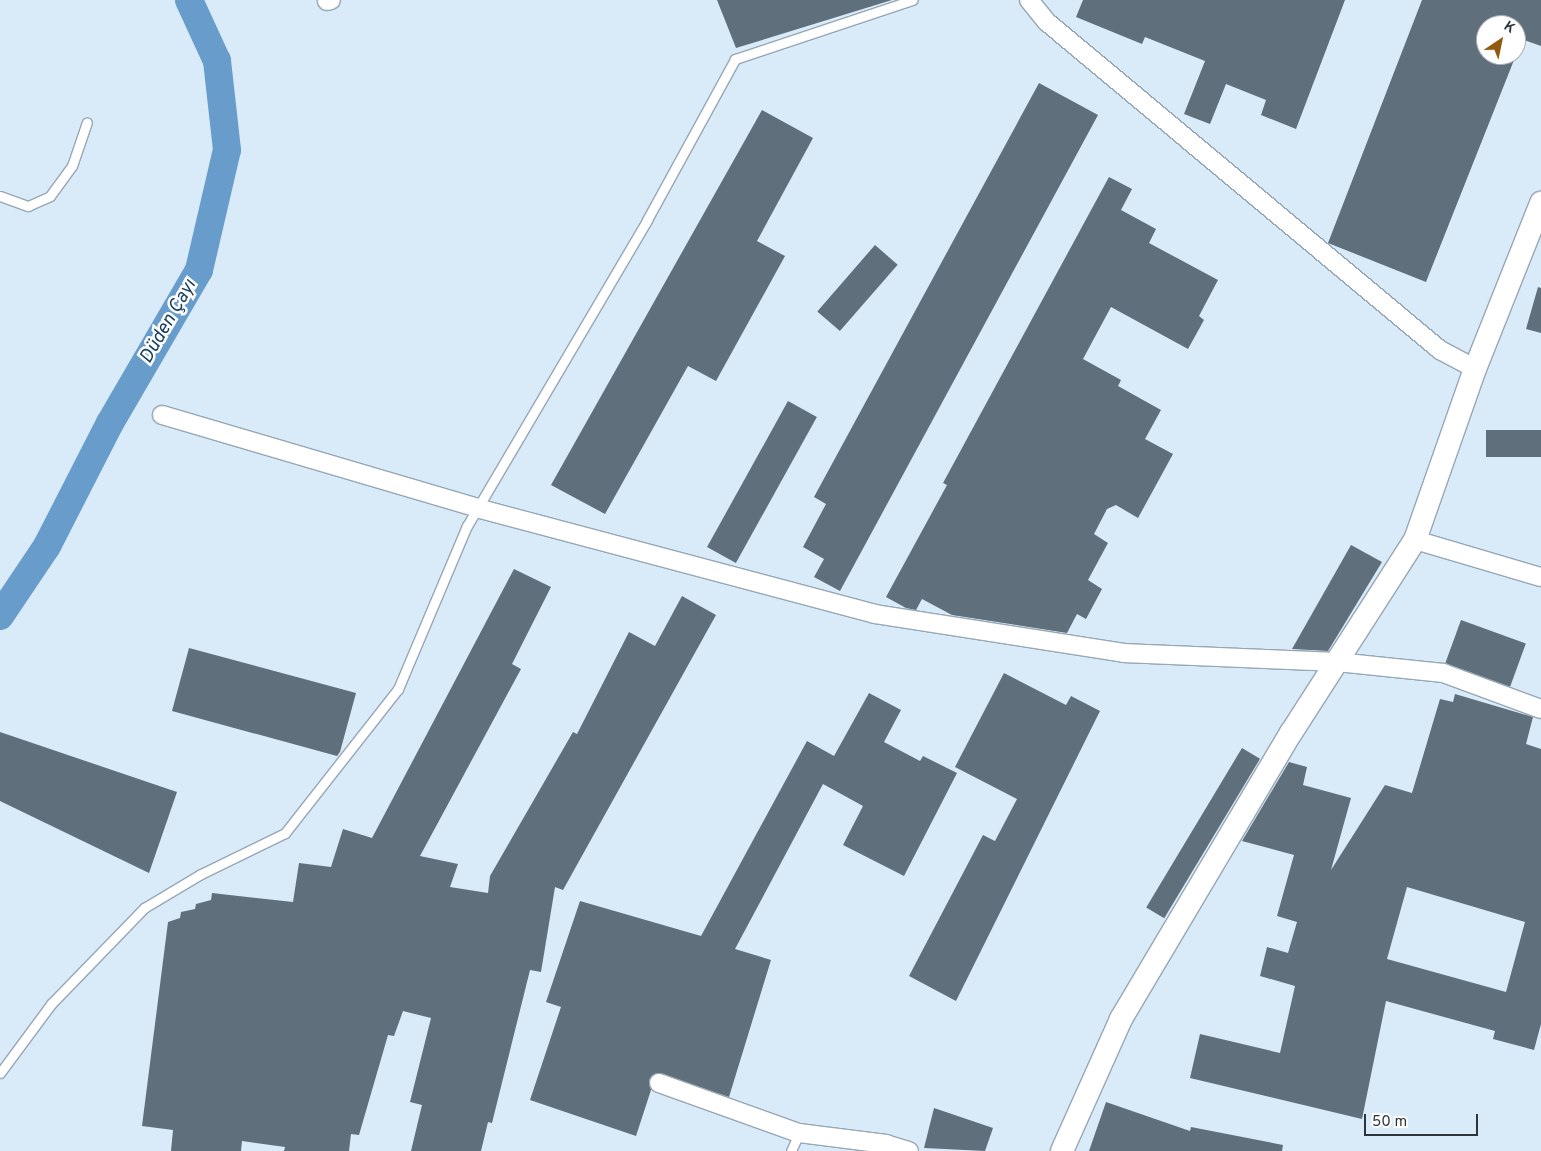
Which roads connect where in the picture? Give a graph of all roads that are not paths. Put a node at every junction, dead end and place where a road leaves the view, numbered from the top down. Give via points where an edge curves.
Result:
1 (912, 0) edge
2 (1029, 0) edge
3 (86, 122) dead end
4 (0, 196) edge
5 (1541, 203) edge
6 (1475, 369) junction
7 (162, 415) dead end
8 (477, 508) junction
9 (1414, 540) junction
10 (1541, 577) edge
11 (1337, 662) junction
12 (1541, 709) edge
13 (0, 1073) edge
14 (659, 1083) dead end
15 (799, 1133) junction
16 (791, 1151) edge
17 (908, 1151) edge
18 (1062, 1151) edge

1 - 8 lane via 735,59 647,220
2 - 6 street via 1047,22 1440,350
3 - 4 lane via 72,166 50,196 28,206
5 - 6 street
6 - 9 street
7 - 8 street
8 - 11 street via 875,614 1123,653
8 - 13 lane via 398,689 285,833 201,874 144,908 50,1004
9 - 10 street
9 - 11 street
11 - 12 street via 1443,673
11 - 18 street via 1121,1020
14 - 15 street
15 - 16 lane
15 - 17 street via 886,1144

